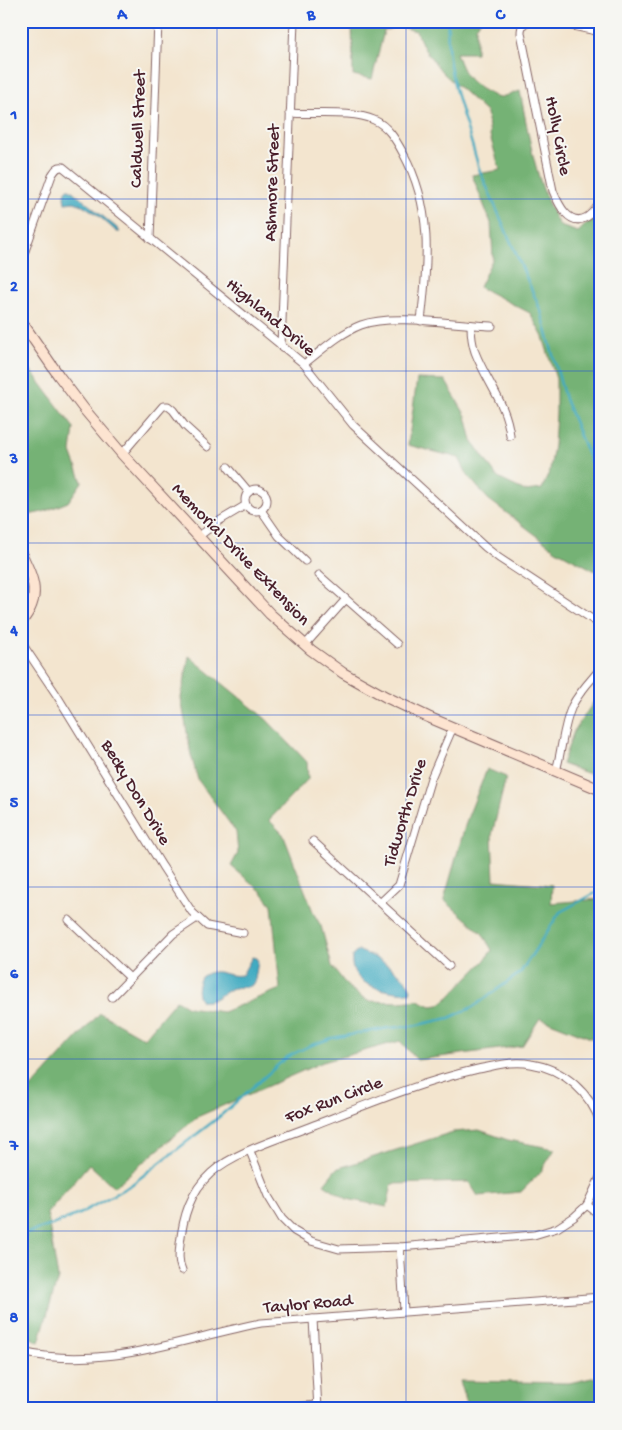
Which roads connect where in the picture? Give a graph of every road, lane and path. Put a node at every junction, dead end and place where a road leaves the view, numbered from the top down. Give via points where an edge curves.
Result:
1 (158, 21) edge
2 (294, 21) edge
3 (530, 21) edge
4 (550, 21) edge
5 (601, 32) edge
6 (290, 113) junction
7 (601, 202) edge
8 (150, 238) junction
9 (21, 262) edge
10 (21, 321) edge
11 (421, 321) junction
12 (471, 325) junction
13 (492, 326) dead end
14 (281, 346) junction
15 (304, 364) junction
16 (510, 436) dead end
17 (208, 447) dead end
18 (122, 454) junction
19 (228, 467) dead end
20 (249, 492) junction
21 (246, 505) junction
22 (261, 510) junction
23 (198, 537) junction
24 (21, 553) edge
25 (305, 561) dead end
26 (319, 575) dead end
27 (346, 599) junction
28 (21, 622) edge
29 (601, 625) edge
30 (21, 642) edge
31 (397, 644) dead end
32 (305, 645) junction
33 (601, 668) edge
34 (452, 728) junction
35 (556, 771) junction
36 (601, 790) edge
37 (313, 841) dead end
38 (381, 902) junction
39 (197, 918) junction
40 (69, 920) dead end
41 (243, 933) dead end
42 (449, 966) dead end
43 (130, 978) junction
44 (112, 997) dead end
45 (601, 1125) edge
46 (250, 1151) junction
47 (601, 1175) edge
48 (587, 1205) junction
49 (601, 1216) edge
50 (400, 1247) junction
51 (182, 1270) dead end
52 (601, 1297) edge
53 (404, 1311) junction
54 (313, 1318) junction
55 (21, 1352) edge
56 (318, 1407) edge
57 (266, 1409) edge

1 - 8 street, Caldwell Street
2 - 6 street, Ashmore Street
3 - 7 street, Holly Circle via 521,27 521,33 553,190 563,212 573,219 588,217
4 - 5 street
6 - 11 street via 357,115 372,119 385,127 400,146 414,177 426,221 427,252
6 - 14 street, Ashmore Street
8 - 9 street, Highland Drive via 61,167 55,169 52,176
8 - 14 street, Highland Drive
10 - 18 street, Memorial Drive Extension via 74,396
11 - 12 street
11 - 15 street via 392,320 359,325
12 - 13 street
12 - 16 street via 476,354 509,421
14 - 15 street, Highland Drive
15 - 29 street, Highland Drive via 353,425 485,547
17 - 18 street via 173,410 163,406
18 - 23 street, Memorial Drive Extension
19 - 20 street
20 - 21 street
20 - 22 street via 264,493 267,502
21 - 22 street via 255,511
21 - 23 street
22 - 25 street via 279,536
23 - 32 street, Memorial Drive Extension via 270,614
24 - 28 street via 35,592 32,608
26 - 27 street
27 - 31 street
27 - 32 street
30 - 39 street, Becky Don Drive
32 - 34 street, Memorial Drive Extension via 370,688
33 - 35 street via 573,704
34 - 35 street, Memorial Drive Extension
34 - 38 street, Tidworth Drive via 431,778 399,885
35 - 36 street, Memorial Drive Extension
37 - 38 street
38 - 42 street
39 - 41 street via 207,926
39 - 43 street via 173,934
40 - 43 street
43 - 44 street
45 - 46 street, Fox Run Circle via 588,1099 564,1076 541,1066 518,1063 451,1075 407,1088
46 - 50 street via 276,1210 303,1237 338,1249
46 - 51 street, Fox Run Circle via 223,1164 204,1180 192,1197 182,1228
47 - 48 street
48 - 49 street
48 - 50 street via 564,1224 534,1235
50 - 53 street
52 - 53 street, Taylor Road
53 - 54 street, Taylor Road
54 - 55 street, Taylor Road via 253,1325 110,1357 56,1358
54 - 56 street
56 - 57 street

